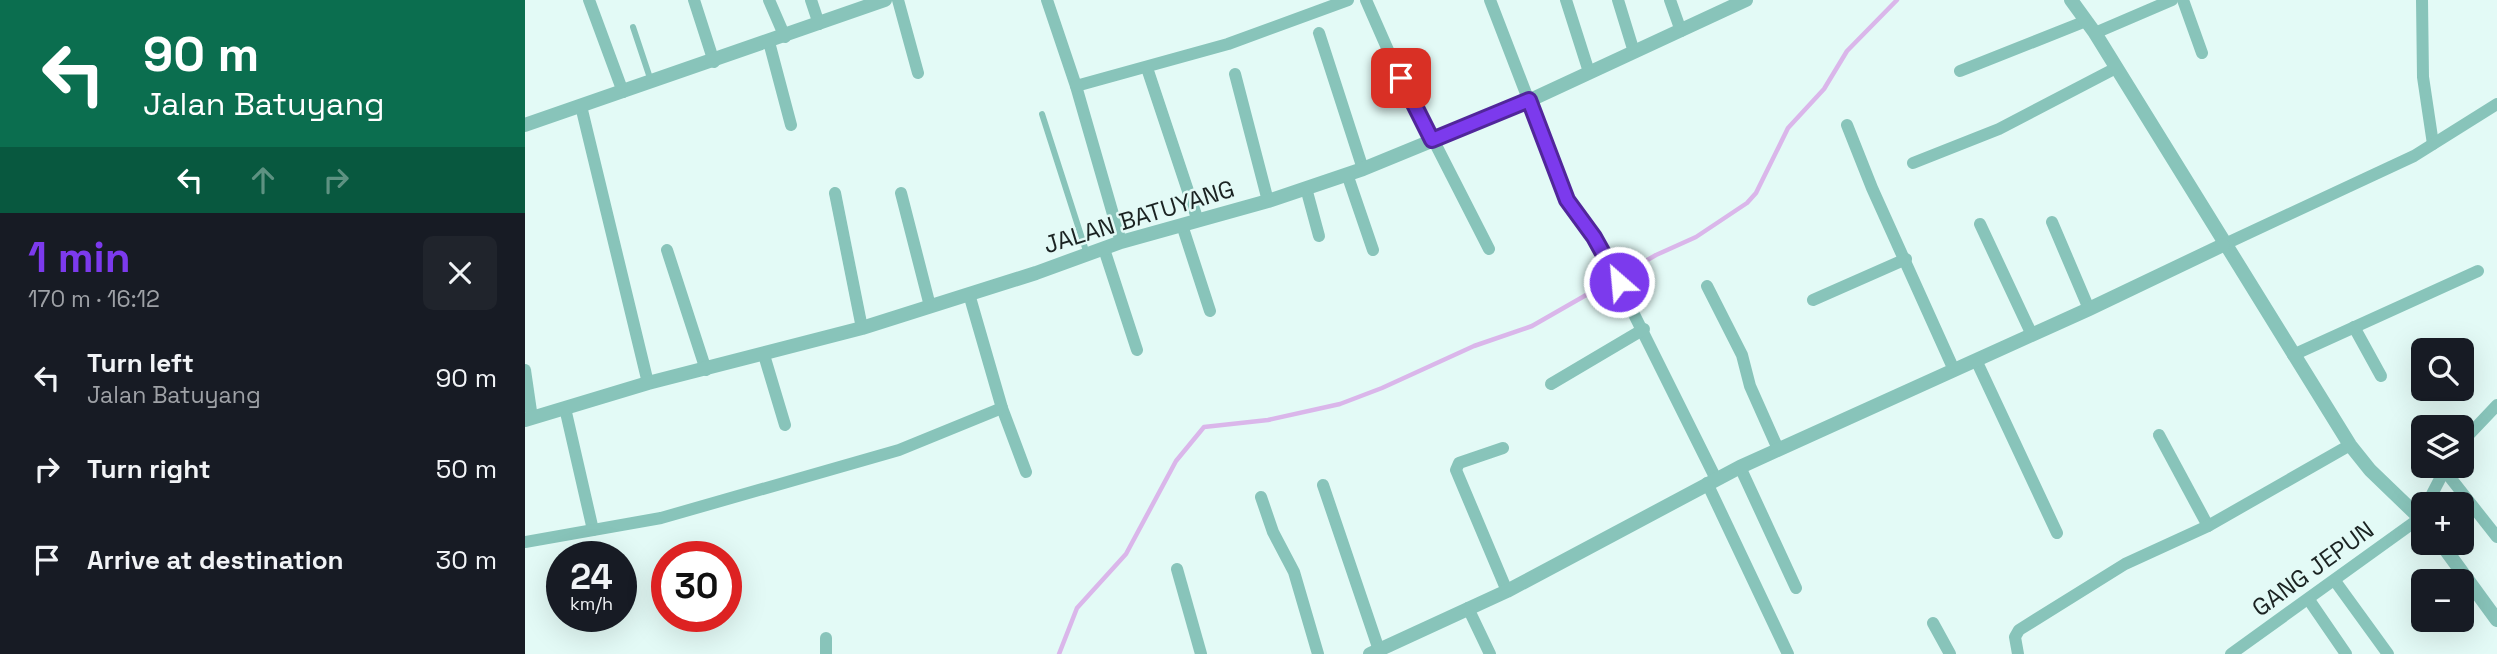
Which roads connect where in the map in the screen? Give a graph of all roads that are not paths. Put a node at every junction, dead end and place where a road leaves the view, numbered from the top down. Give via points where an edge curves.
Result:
1 (589, 0) edge
2 (694, 0) edge
3 (769, 0) edge
4 (811, 0) edge
5 (885, 0) edge
6 (898, 0) edge
7 (1047, 0) edge
8 (1348, 0) edge
9 (1366, 0) edge
10 (1490, 0) edge
11 (1566, 0) edge
12 (1618, 0) edge
13 (1670, 0) edge
14 (1746, 0) edge
15 (2071, 0) edge
16 (2172, 0) edge
17 (2183, 0) edge
18 (2422, 0) edge
19 (853, 6) edge
20 (819, 24) junction
21 (633, 27) dead end
22 (2090, 27) junction
23 (1681, 31) junction
24 (1319, 33) dead end
25 (785, 37) junction
26 (769, 42) junction
27 (1635, 52) junction
28 (2202, 53) dead end
29 (714, 62) junction
30 (1147, 68) junction
31 (2116, 68) junction
32 (1960, 71) dead end
33 (1589, 72) junction
34 (918, 73) dead end
35 (1235, 74) dead end
36 (652, 83) junction
37 (1076, 86) junction
38 (623, 92) junction
39 (1529, 100) junction
40 (2497, 104) edge
41 (581, 106) junction
42 (1042, 114) dead end
43 (525, 125) edge
44 (791, 125) dead end
45 (1847, 125) dead end
46 (1432, 140) junction
47 (2433, 144) junction
48 (1913, 163) dead end
49 (1363, 169) junction
50 (1347, 174) junction
51 (1306, 188) junction
52 (835, 193) dead end
53 (901, 193) dead end
54 (1268, 201) junction
55 (1198, 220) junction
56 (2052, 222) dead end
57 (1980, 224) dead end
58 (1182, 225) junction
59 (1319, 236) dead end
60 (1121, 242) junction
61 (2223, 244) junction
62 (1104, 248) junction
63 (1489, 249) dead end
64 (667, 250) dead end
65 (1374, 250) dead end
66 (1087, 254) junction
67 (1906, 259) junction
68 (2478, 271) dead end
69 (1707, 286) dead end
70 (969, 294) junction
71 (1813, 300) dead end
72 (930, 306) junction
73 (2089, 309) junction
74 (1210, 311) dead end
75 (2354, 327) junction
76 (862, 328) junction
77 (1644, 329) junction
78 (2032, 335) junction
79 (1137, 350) dead end
80 (764, 355) junction
81 (2293, 355) junction
82 (1976, 360) junction
83 (525, 370) edge
84 (706, 370) junction
85 (1954, 370) junction
86 (2381, 376) dead end
87 (648, 383) junction
88 (1551, 384) dead end
89 (2497, 405) edge
90 (565, 408) junction
91 (1002, 408) junction
92 (528, 419) edge
93 (785, 425) dead end
94 (2474, 429) edge
95 (2159, 435) dead end
96 (2350, 445) junction
97 (1503, 448) dead end
98 (1778, 449) junction
99 (1740, 467) junction
100 (1026, 472) dead end
101 (2453, 478) edge
102 (1712, 481) junction
103 (1323, 485) dead end
104 (1261, 497) dead end
105 (2411, 507) edge
106 (2411, 525) edge
107 (2208, 526) junction
108 (593, 530) junction
109 (2057, 533) dead end
110 (2497, 537) edge
111 (525, 542) edge
112 (2450, 555) edge
113 (1177, 569) dead end
114 (2335, 581) junction
115 (1796, 588) dead end
116 (1507, 591) junction
117 (2309, 600) junction
118 (1468, 608) junction
119 (2497, 620) edge
120 (1933, 623) dead end
121 (826, 638) dead end
122 (1374, 652) edge
123 (826, 654) edge
124 (1201, 654) edge
125 (1318, 654) edge
126 (1489, 654) edge
127 (1788, 654) edge
128 (1950, 654) edge
129 (2018, 654) edge
130 (2231, 654) edge
131 (2346, 654) edge
132 (2388, 654) edge

1 - 38 street
2 - 29 street
3 - 25 street
4 - 20 street
5 - 19 street
6 - 34 street
7 - 37 street
8 - 30 street
9 - 46 street
10 - 39 street
11 - 33 street
12 - 27 street
13 - 23 street
14 - 23 street, JALAN BATUYANG
15 - 22 street
16 - 22 street
17 - 28 street
18 - 47 street via 2423,77
19 - 20 street
20 - 25 street
21 - 36 lane
22 - 31 street
22 - 32 street
23 - 27 street, JALAN BATUYANG
24 - 49 street
25 - 26 street
26 - 29 street
26 - 44 street
27 - 33 street, JALAN BATUYANG
29 - 36 street
30 - 37 street
30 - 55 street
31 - 48 street via 1999,130
31 - 61 street
33 - 39 street, JALAN BATUYANG
35 - 54 street
36 - 38 street
37 - 60 street
38 - 41 street
39 - 46 street, JALAN BATUYANG
39 - 77 street via 1567,200
40 - 47 street
41 - 43 street
41 - 87 street
42 - 66 lane
45 - 67 street
46 - 49 street, JALAN BATUYANG
46 - 63 street
47 - 61 street
49 - 50 street, JALAN BATUYANG
50 - 51 street, JALAN BATUYANG
50 - 65 street
51 - 54 street, JALAN BATUYANG
51 - 59 street
52 - 76 street
53 - 72 street
54 - 55 street, JALAN BATUYANG
55 - 58 street, JALAN BATUYANG
56 - 73 street
57 - 78 street
58 - 60 street, JALAN BATUYANG
58 - 74 street
60 - 62 street, JALAN BATUYANG
61 - 73 street
61 - 81 street
62 - 66 street, JALAN BATUYANG
62 - 79 street
64 - 84 street
66 - 70 street, JALAN BATUYANG
67 - 71 street
67 - 85 street
68 - 75 street
69 - 98 street via 1742,355 1750,387
70 - 72 street, JALAN BATUYANG
70 - 91 street
72 - 76 street, JALAN BATUYANG
73 - 78 street
75 - 81 street
75 - 86 street
76 - 80 street, JALAN BATUYANG
77 - 88 street
77 - 102 street
78 - 82 street
80 - 84 street, JALAN BATUYANG
80 - 93 street
81 - 96 street
82 - 85 street
82 - 109 street
83 - 92 street
84 - 87 street, JALAN BATUYANG
85 - 98 street
87 - 90 street, JALAN BATUYANG
89 - 94 street
90 - 92 street, JALAN BATUYANG
90 - 108 street
91 - 100 street
91 - 108 street via 899,450 661,518
95 - 107 street
96 - 105 street
96 - 107 street
97 - 116 street via 1459,463 1456,470
98 - 99 street
99 - 102 street
99 - 115 street
101 - 110 street
102 - 116 street
102 - 127 street
103 - 122 street
104 - 125 street via 1294,572
106 - 114 street, GANG JEPUN
107 - 129 street via 2125,564 2019,630 2015,637
108 - 111 street
112 - 119 street
113 - 124 street
114 - 117 street, GANG JEPUN
114 - 132 street
116 - 118 street
117 - 130 street, GANG JEPUN
117 - 131 street
118 - 122 street
118 - 126 street
120 - 128 street
121 - 123 street

